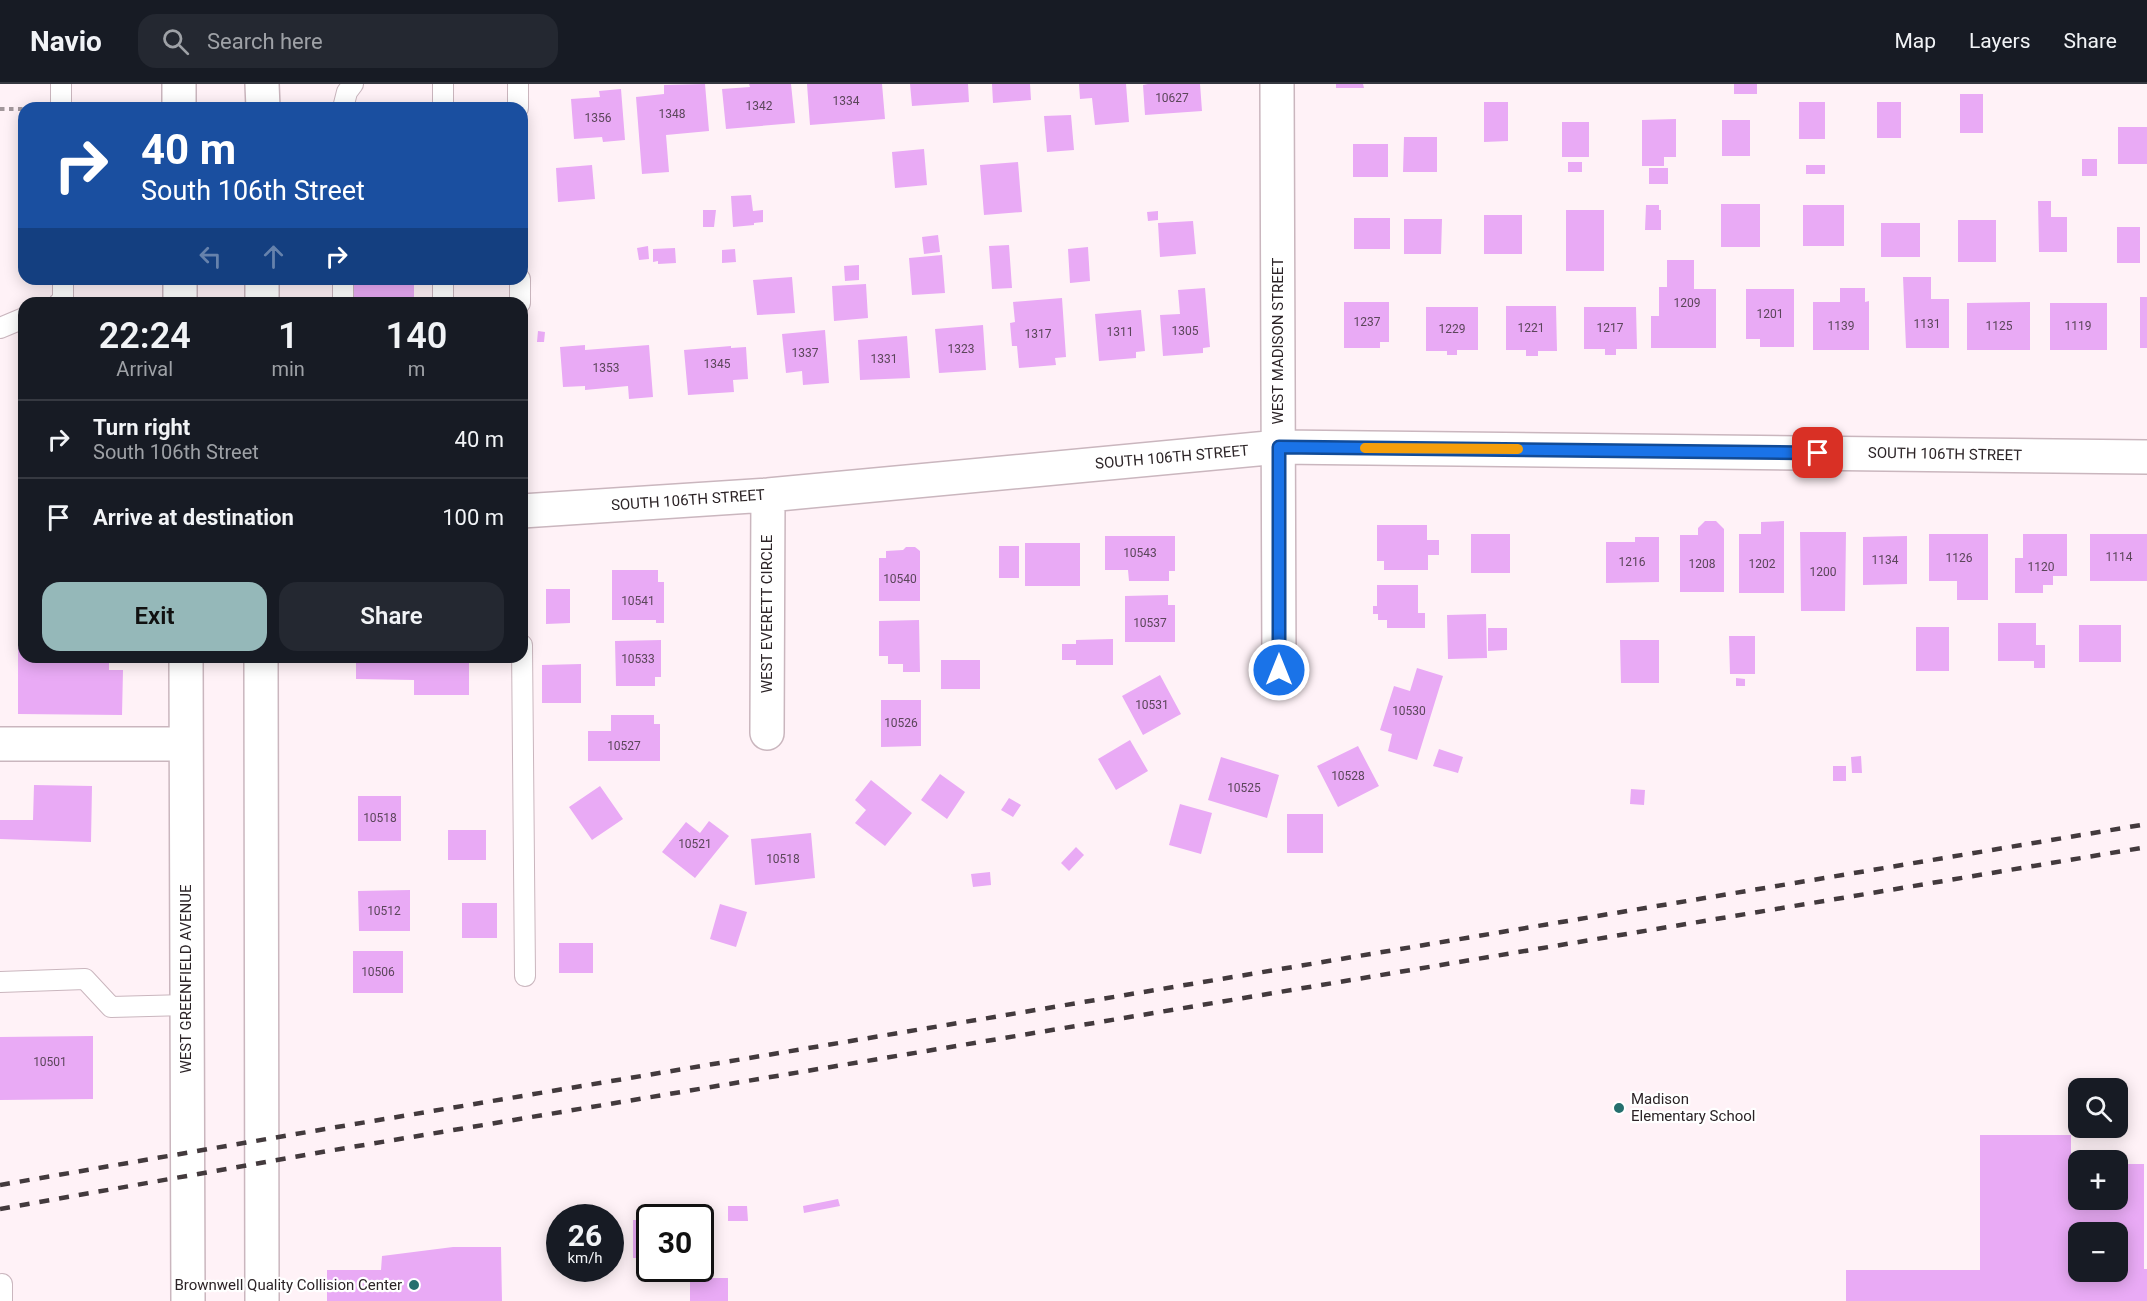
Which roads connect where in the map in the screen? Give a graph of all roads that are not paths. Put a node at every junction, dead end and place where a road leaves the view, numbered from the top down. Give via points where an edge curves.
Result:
1 (61, 84) edge
2 (179, 84) edge
3 (262, 84) edge
4 (353, 84) edge
5 (443, 84) edge
6 (518, 84) edge
7 (1277, 84) edge
8 (61, 102) edge
9 (179, 102) edge
10 (262, 102) edge
11 (344, 102) edge
12 (443, 102) edge
13 (518, 102) edge
14 (18, 320) edge
15 (0, 328) edge
16 (1279, 447) junction
17 (2147, 457) edge
18 (768, 495) junction
19 (528, 511) edge
20 (186, 663) edge
21 (261, 663) edge
22 (522, 663) edge
23 (1279, 670) dead end
24 (767, 733) dead end
25 (0, 744) edge
26 (185, 744) junction
27 (525, 976) dead end
28 (0, 982) edge
29 (186, 1005) junction
30 (188, 1301) edge
31 (262, 1301) edge

1 - 8 lane
2 - 9 street
3 - 10 street
4 - 11 lane
5 - 12 lane
6 - 13 lane
7 - 16 street, WEST MADISON STREET
14 - 15 lane
16 - 17 street, SOUTH 106TH STREET
16 - 18 street, SOUTH 106TH STREET
16 - 23 street, WEST MADISON STREET
18 - 19 street, SOUTH 106TH STREET
18 - 24 street, WEST EVERETT CIRCLE
20 - 26 street, WEST GREENFIELD AVENUE
21 - 31 street
22 - 27 lane
25 - 26 street
26 - 29 street, WEST GREENFIELD AVENUE
28 - 29 lane via 85,980 111,1006
29 - 30 street, WEST GREENFIELD AVENUE

